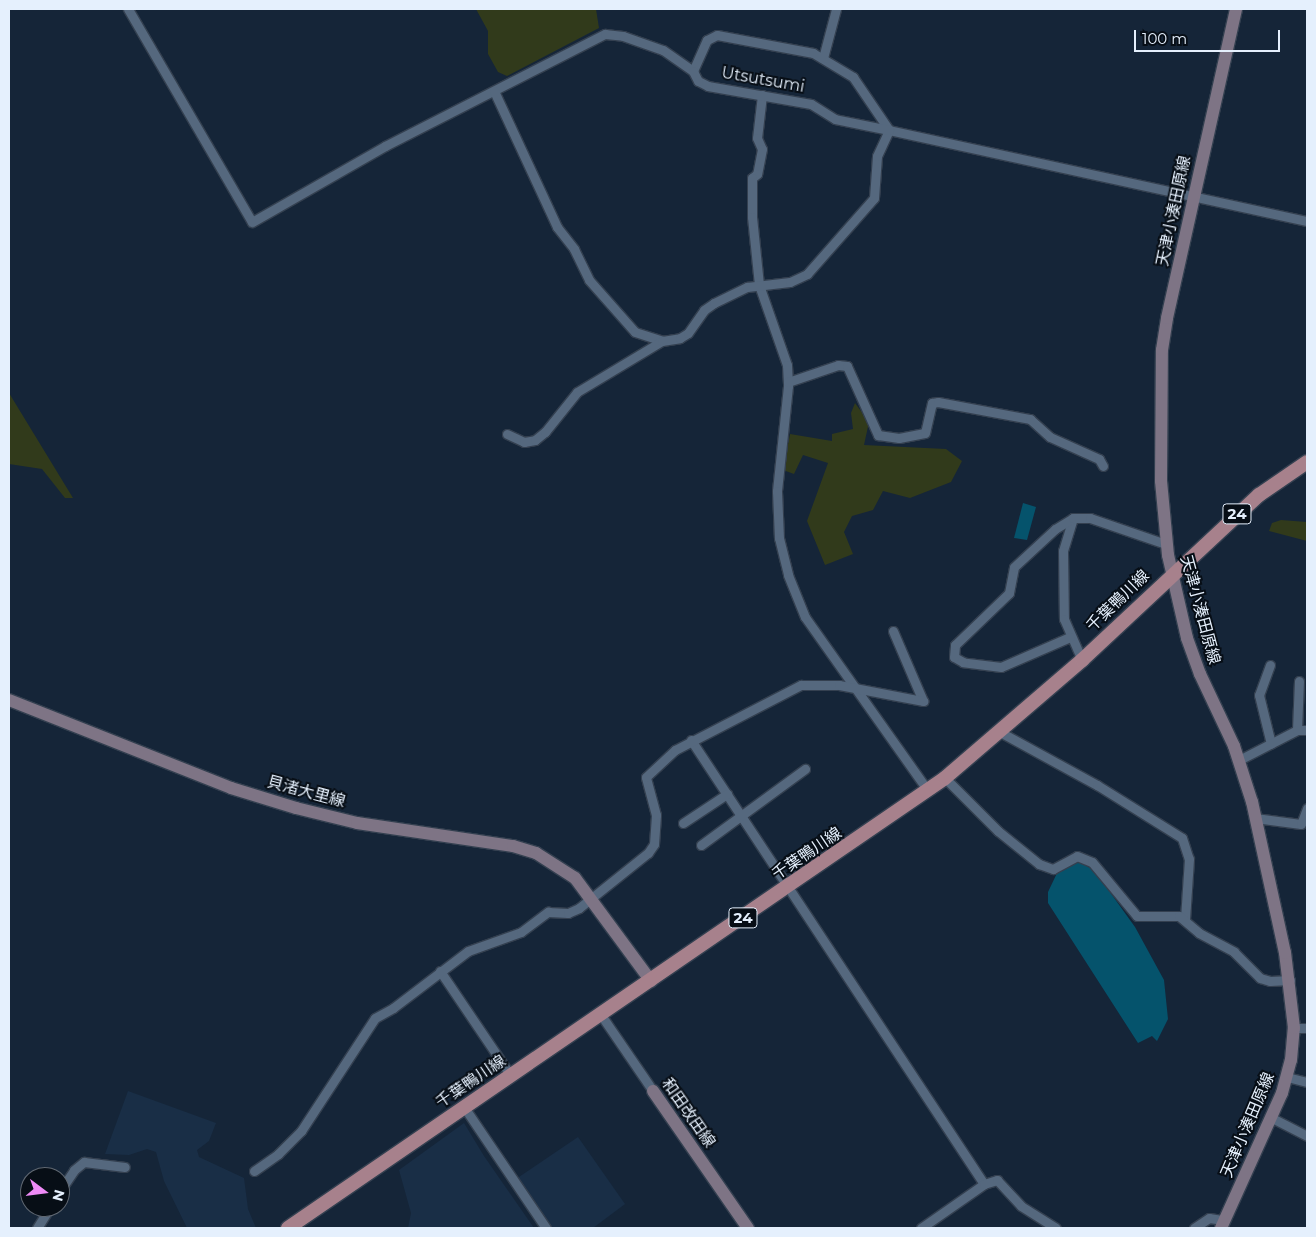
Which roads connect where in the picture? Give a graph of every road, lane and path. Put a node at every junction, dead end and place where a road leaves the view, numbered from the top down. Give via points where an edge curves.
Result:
1 (128, 9) edge
2 (836, 9) edge
3 (1236, 9) edge
4 (823, 58) junction
5 (694, 71) junction
6 (494, 91) junction
7 (762, 95) junction
8 (889, 130) junction
9 (1194, 194) junction
10 (1307, 221) edge
11 (759, 285) junction
12 (662, 341) junction
13 (788, 382) junction
14 (507, 434) dead end
15 (1307, 462) edge
16 (1103, 466) dead end
17 (1073, 518) junction
18 (1166, 544) junction
19 (1172, 574) junction
20 (893, 631) dead end
21 (1070, 637) junction
22 (1082, 660) junction
23 (1270, 665) dead end
24 (1299, 682) dead end
25 (853, 688) junction
26 (9, 700) edge
27 (1297, 730) junction
28 (1307, 730) edge
29 (1000, 732) junction
30 (691, 740) junction
31 (1271, 744) junction
32 (1239, 760) junction
33 (805, 769) dead end
34 (945, 778) junction
35 (928, 791) junction
36 (727, 794) junction
37 (1307, 808) edge
38 (742, 816) junction
39 (1256, 818) junction
40 (683, 823) dead end
41 (701, 845) dead end
42 (790, 886) junction
43 (592, 899) junction
44 (1186, 920) junction
45 (440, 971) junction
46 (1290, 980) junction
47 (651, 981) junction
48 (601, 1015) junction
49 (1294, 1028) junction
50 (1307, 1028) edge
51 (511, 1076) junction
52 (1287, 1077) junction
53 (1307, 1082) edge
54 (653, 1091) joint
55 (464, 1107) junction
56 (1272, 1118) junction
57 (1307, 1136) edge
58 (125, 1167) dead end
59 (254, 1171) dead end
60 (70, 1176) edge
61 (984, 1184) junction
62 (44, 1217) edge
63 (1223, 1224) edge
64 (37, 1228) edge
65 (288, 1228) edge
66 (546, 1228) edge
67 (748, 1228) edge
68 (920, 1228) edge
69 (1056, 1228) edge
70 (1194, 1228) edge

1 - 6 street, Utsutsumi via 252,222 385,146
2 - 4 street
3 - 9 main road, 天津小湊田原線
4 - 5 street via 813,53 717,35 707,40
4 - 8 street via 852,77
5 - 6 street, Utsutsumi via 663,50 623,36 605,34
5 - 7 street, Utsutsumi via 698,81 708,86
6 - 12 street via 557,227 574,249 589,280 635,332
7 - 8 street, Utsutsumi via 811,104 835,119
7 - 11 street via 757,138 762,149 757,174 752,178 752,218
8 - 9 street, Utsutsumi
8 - 11 street via 877,156 876,187 868,207 807,274 790,282
9 - 10 street, Utsutsumi
9 - 18 main road, 天津小湊田原線 via 1162,350 1161,481
11 - 12 street via 714,303 704,310 688,333
11 - 13 street via 787,365
12 - 14 street via 577,392 535,440 524,442
13 - 16 street via 838,364 847,366 878,435 899,438 926,432 932,403 938,402 1030,419 1050,437 1099,459
13 - 25 street via 776,492 780,538 788,575 805,617
15 - 19 main road, 千葉鴨川線 / 24 via 1259,495
17 - 18 street via 1090,518
17 - 21 street via 1063,551 1064,619
17 - 21 street via 1055,529 1014,567 1009,593 955,645 954,657 963,662 1001,667
18 - 19 main road, 天津小湊田原線
19 - 22 main road, 千葉鴨川線 / 24
19 - 32 main road, 天津小湊田原線 via 1195,660
20 - 25 street via 923,701
21 - 22 street
22 - 29 main road, 千葉鴨川線 / 24
23 - 31 street via 1260,695
24 - 27 street
25 - 30 street via 801,685
25 - 35 street
26 - 43 main road, 貝渚大里線 via 231,788 296,808 357,823 513,846 536,853 575,878
27 - 28 street
27 - 31 street
29 - 34 main road, 千葉鴨川線 / 24
29 - 44 street via 1097,785 1182,838 1189,859
30 - 36 street
30 - 43 street via 650,770 646,777 656,815 654,844 648,853
31 - 32 street
32 - 39 main road, 天津小湊田原線
33 - 38 street
34 - 35 main road, 千葉鴨川線 / 24
34 - 44 street via 998,831 1047,869 1077,856 1102,872 1137,916 1173,915
35 - 42 main road, 千葉鴨川線 / 24
36 - 38 street
36 - 40 street
37 - 39 street via 1301,824
38 - 41 street
38 - 42 street
39 - 46 main road, 天津小湊田原線
42 - 47 main road, 千葉鴨川線 / 24
42 - 61 street
43 - 45 street via 568,913 548,912 520,932 481,944
43 - 47 main road, 貝渚大里線
44 - 46 street via 1199,933 1234,952 1260,978
45 - 51 street
45 - 59 street via 375,1018 301,1131 278,1154
46 - 49 main road, 天津小湊田原線
47 - 48 main road, 千葉鴨川線 / 24
48 - 51 main road, 千葉鴨川線 / 24
48 - 54 street, 和田改田線
49 - 50 street
49 - 52 main road, 天津小湊田原線
51 - 55 main road, 千葉鴨川線 / 24
52 - 53 street
52 - 56 main road, 天津小湊田原線
54 - 67 main road, 和田改田線
55 - 65 main road, 千葉鴨川線 / 24
55 - 66 street
56 - 57 street
56 - 63 main road, 天津小湊田原線
58 - 60 street via 84,1162
61 - 68 street
61 - 69 street via 997,1180 1022,1206
62 - 64 street
63 - 70 street via 1209,1218

